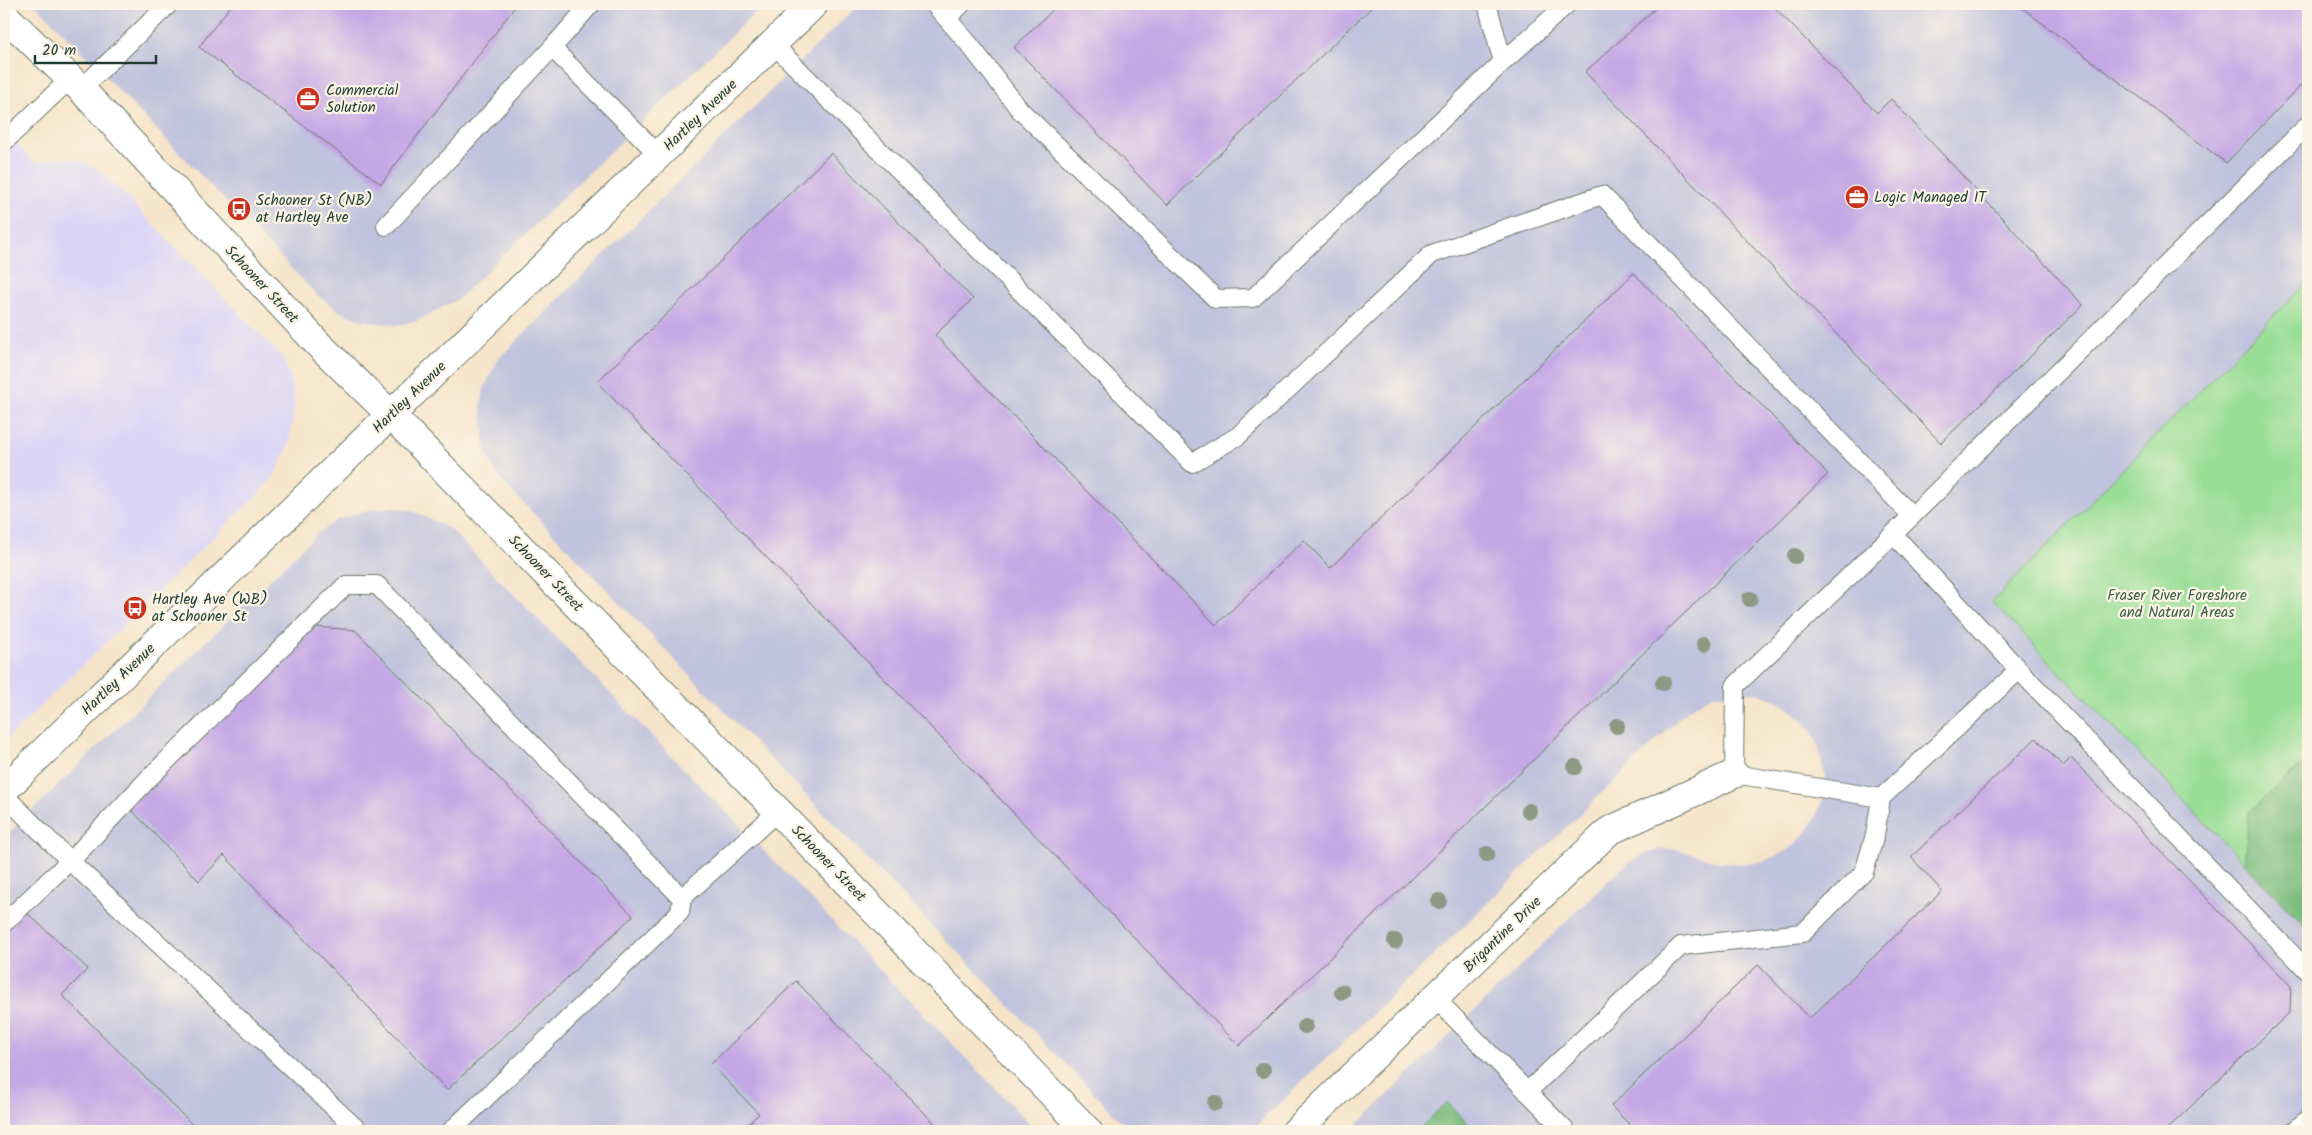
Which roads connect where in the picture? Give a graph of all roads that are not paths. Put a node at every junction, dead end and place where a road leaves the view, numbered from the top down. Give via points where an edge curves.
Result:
1 (169, 4) edge
2 (591, 4) edge
3 (814, 4) edge
4 (934, 4) edge
5 (962, 4) edge
6 (1487, 4) edge
7 (1567, 4) edge
8 (4, 15) edge
9 (947, 18) junction
10 (774, 44) junction
11 (552, 48) junction
12 (1503, 62) junction
13 (75, 84) junction
14 (2308, 125) edge
15 (4, 142) edge
16 (659, 155) junction
17 (386, 226) dead end
18 (391, 415) junction
19 (1912, 516) junction
20 (1893, 534) junction
21 (2019, 670) junction
22 (1734, 774) junction
23 (4, 790) edge
24 (4, 795) edge
25 (1881, 798) junction
26 (778, 811) junction
27 (70, 860) junction
28 (682, 898) junction
29 (4, 923) edge
30 (2308, 971) edge
31 (1435, 998) junction
32 (1527, 1092) junction
33 (2308, 1119) edge
34 (359, 1131) edge
35 (451, 1131) edge
36 (1088, 1131) edge
37 (1296, 1131) edge
38 (1566, 1131) edge
39 (2294, 1131) edge

1 - 13 lane
2 - 11 lane
3 - 10 street, Hartley Avenue
4 - 9 lane
5 - 9 lane
6 - 12 lane
7 - 12 lane
8 - 13 street, Schooner Street
9 - 12 lane via 1020,110 1216,299 1254,298
10 - 16 street, Hartley Avenue
10 - 19 lane via 1192,463 1238,436 1432,254 1602,195
11 - 16 lane
11 - 17 lane
13 - 15 lane
13 - 18 street, Schooner Street via 319,345
14 - 19 lane
16 - 18 street, Hartley Avenue
18 - 23 street, Hartley Avenue
18 - 26 street, Schooner Street
19 - 20 lane
20 - 21 lane
20 - 22 lane via 1735,686
21 - 25 lane
21 - 30 lane
22 - 25 lane
22 - 31 street, Brigantine Drive via 1609,831
24 - 27 lane
25 - 32 lane via 1864,872 1803,932 1680,946
26 - 28 lane
26 - 36 street, Schooner Street
27 - 28 lane via 346,584 377,586
27 - 29 lane
27 - 34 lane
28 - 35 lane via 680,912
31 - 32 lane
31 - 37 street, Brigantine Drive
32 - 38 lane
33 - 39 lane

